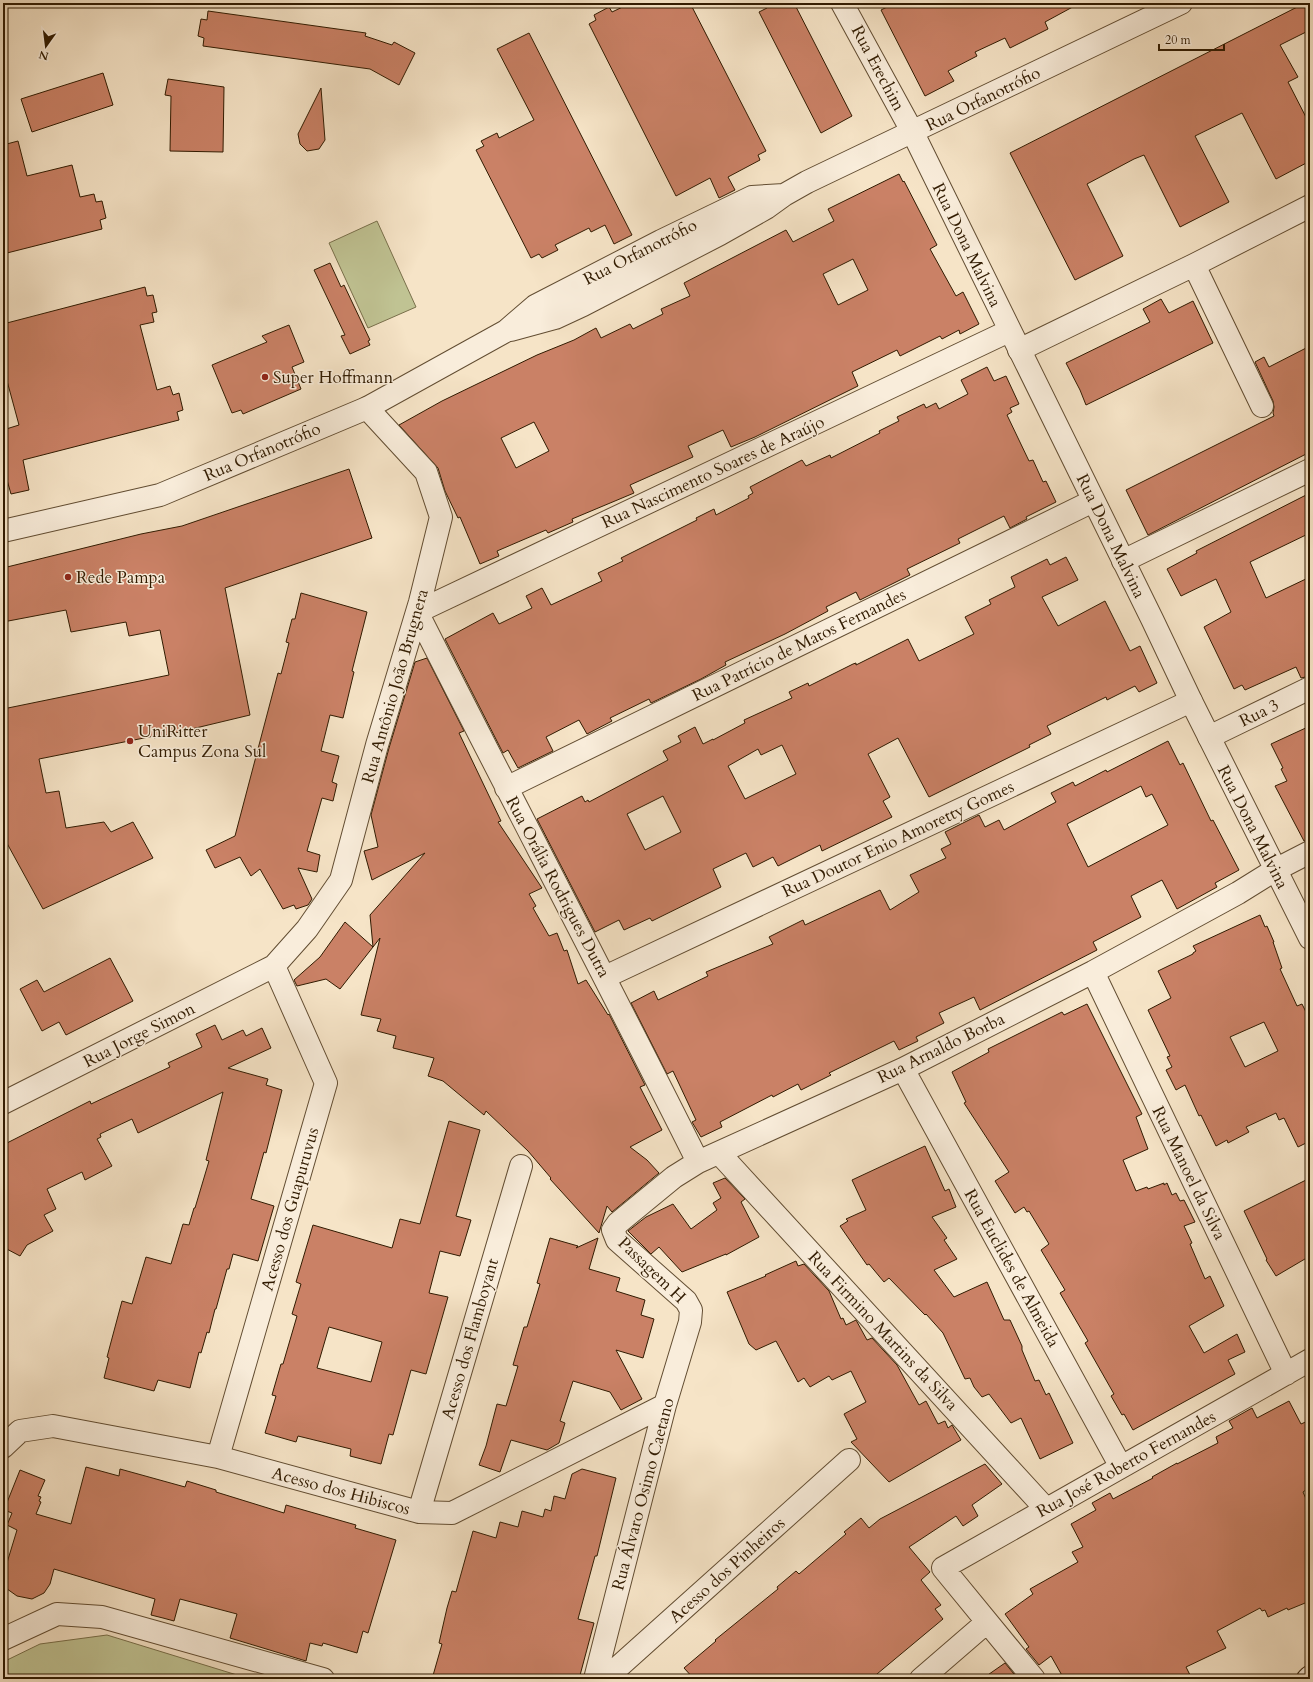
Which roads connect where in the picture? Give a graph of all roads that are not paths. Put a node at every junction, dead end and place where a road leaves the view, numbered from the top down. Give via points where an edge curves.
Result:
1 (842, 3) edge
2 (1181, 3) edge
3 (913, 133) junction
4 (1310, 206) edge
5 (1194, 266) junction
6 (1014, 340) junction
7 (1262, 406) dead end
8 (367, 408) junction
9 (1310, 470) edge
10 (1093, 501) junction
11 (3, 531) edge
12 (1123, 561) junction
13 (417, 612) junction
14 (1310, 688) edge
15 (1191, 701) junction
16 (1209, 737) junction
17 (506, 788) junction
18 (1310, 852) edge
19 (1275, 870) junction
20 (1310, 938) edge
21 (274, 966) junction
22 (1093, 972) junction
23 (605, 977) junction
24 (903, 1069) junction
25 (3, 1103) edge
26 (720, 1154) junction
27 (698, 1162) junction
28 (521, 1166) dead end
29 (613, 1230) joint
30 (691, 1310) joint
31 (1310, 1360) edge
32 (1286, 1374) junction
33 (666, 1405) junction
34 (3, 1447) edge
35 (218, 1457) junction
36 (849, 1460) dead end
37 (1121, 1467) junction
38 (1046, 1509) junction
39 (419, 1512) junction
40 (987, 1622) junction
41 (3, 1639) edge
42 (324, 1679) edge
43 (595, 1679) edge
44 (604, 1679) edge
45 (922, 1679) edge
46 (1034, 1679) edge

1 - 3 street, Rua Erechim
2 - 3 street, Rua Orfanotrófio
3 - 6 street, Rua Dona Malvina
3 - 8 street, Rua Orfanotrófio via 784,195 752,197 661,241 535,306 506,331
4 - 5 street, Rua Nascimento Soares de Araújo
5 - 6 street, Rua Nascimento Soares de Araújo
5 - 7 street
6 - 10 street, Rua Dona Malvina
6 - 13 street, Rua Nascimento Soares de Araújo
8 - 11 street, Rua Orfanotrófio via 160,495
8 - 13 street, Rua Antônio João Brugnera via 426,472 441,517
9 - 12 street
10 - 12 street, Rua Dona Malvina
10 - 17 street, Rua Patrício de Matos Fernandes
12 - 15 street, Rua Dona Malvina
13 - 17 street, Rua Orália Rodrigues Dutra
13 - 21 street, Rua Antônio João Brugnera via 377,745 341,880 307,929
14 - 16 street, Rua 3
15 - 16 street, Rua Dona Malvina
15 - 23 street, Rua Doutor Enio Amoretty Gomes
16 - 19 street, Rua Dona Malvina
17 - 23 street, Rua Orália Rodrigues Dutra
18 - 19 street, Rua Arnaldo Borba
19 - 20 street, Rua Dona Malvina
19 - 22 street, Rua Arnaldo Borba
21 - 25 street, Rua Jorge Simon
21 - 35 street, Acesso dos Guapuruvus via 326,1083
22 - 24 street, Rua Arnaldo Borba
22 - 32 street, Rua Manoel da Silva
23 - 27 street, Rua Orália Rodrigues Dutra
24 - 26 street, Rua Arnaldo Borba
24 - 37 street, Rua Euclides de Almeida
26 - 27 street, Rua Arnaldo Borba
26 - 38 street, Rua Firmino Martins da Silva
27 - 29 street, Rua Arnaldo Borba via 663,1186
28 - 39 street, Acesso dos Flamboyant
29 - 30 street, Passagem H via 617,1240 686,1301
30 - 33 street, Rua Álvaro Osimo Caetano via 690,1322
31 - 32 street, Rua José Roberto Fernandes
32 - 37 street, Rua José Roberto Fernandes
33 - 39 street, Acesso dos Hibiscos via 452,1513
33 - 43 street, Rua Álvaro Osimo Caetano
34 - 35 street, Acesso dos Hibiscos via 20,1431 53,1426
35 - 39 street, Acesso dos Hibiscos
36 - 44 street, Acesso dos Pinheiros
37 - 38 street, Rua José Roberto Fernandes
38 - 40 street, Rua José Roberto Fernandes via 943,1568
40 - 45 street
40 - 46 street
41 - 42 street via 57,1614 102,1617

